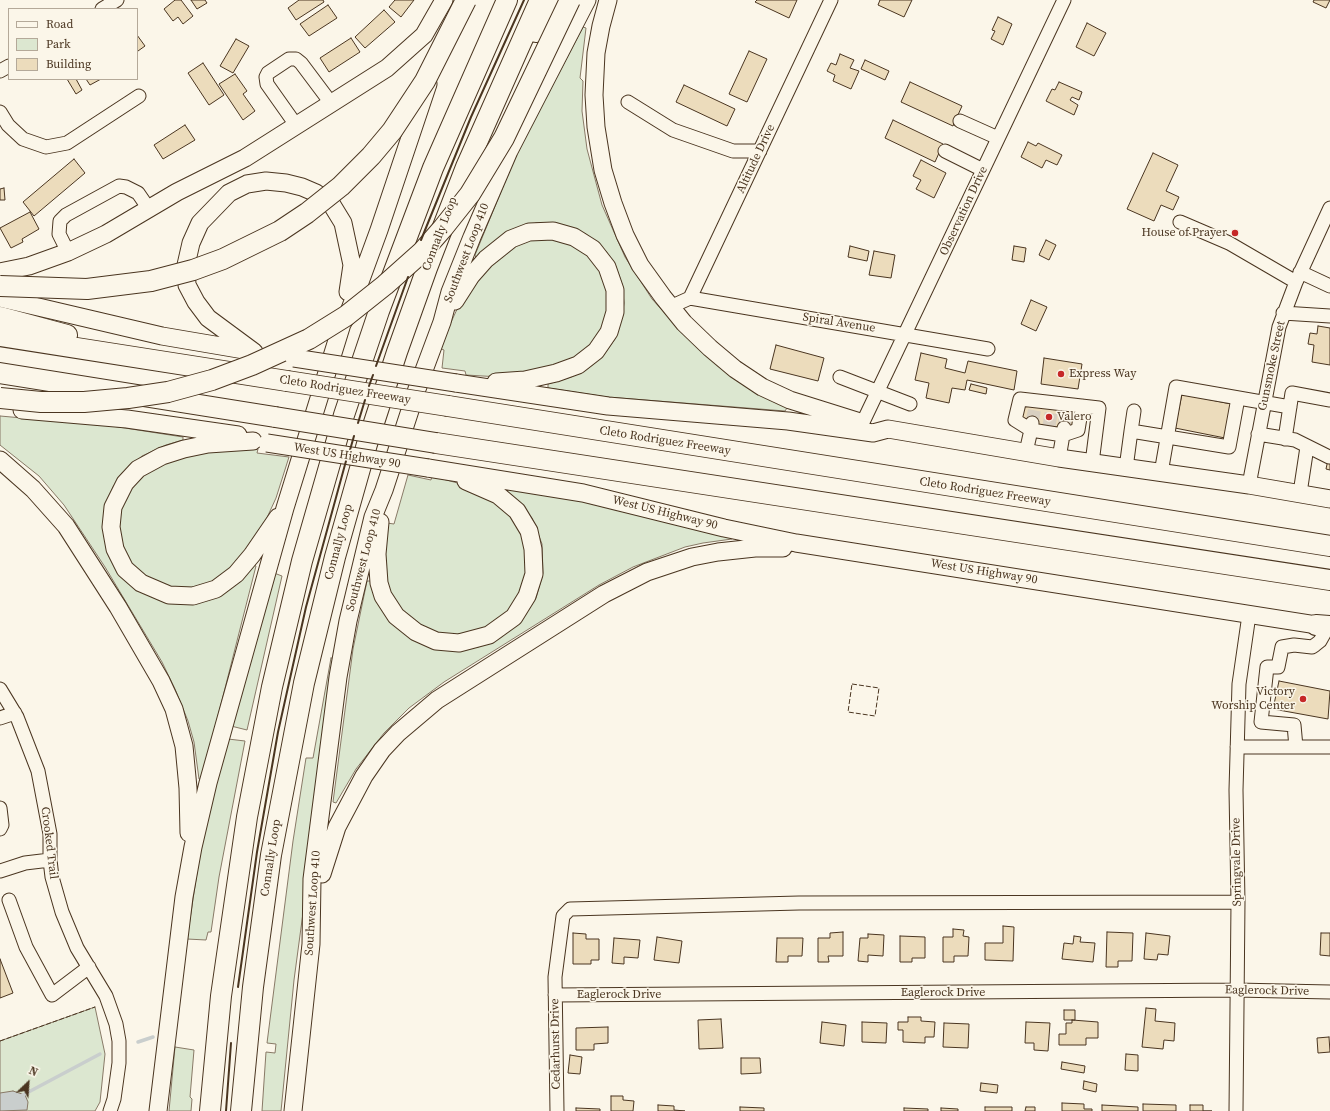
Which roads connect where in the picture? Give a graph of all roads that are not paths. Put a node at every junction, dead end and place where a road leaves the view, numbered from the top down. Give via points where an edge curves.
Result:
1 (117, 0) edge
2 (444, 0) edge
3 (460, 0) edge
4 (466, 0) edge
5 (507, 0) edge
6 (540, 0) edge
7 (557, 0) edge
8 (570, 0) edge
9 (587, 0) edge
10 (608, 0) edge
11 (831, 0) edge
12 (1064, 0) edge
13 (104, 8) edge
14 (510, 66) junction
15 (139, 96) dead end
16 (628, 102) dead end
17 (331, 103) junction
18 (0, 112) edge
19 (960, 121) dead end
20 (296, 125) junction
21 (998, 138) junction
22 (760, 151) junction
23 (946, 151) dead end
24 (983, 170) junction
25 (1330, 208) edge
26 (149, 209) junction
27 (1180, 222) dead end
28 (68, 252) junction
29 (0, 272) edge
30 (1298, 277) junction
31 (0, 286) edge
32 (1330, 286) edge
33 (0, 298) edge
34 (690, 298) junction
35 (670, 307) junction
36 (1283, 313) junction
37 (1330, 316) edge
38 (0, 317) edge
39 (442, 322) junction
40 (342, 324) junction
41 (906, 334) junction
42 (0, 336) edge
43 (988, 349) dead end
44 (254, 352) junction
45 (128, 356) junction
46 (0, 373) edge
47 (840, 377) dead end
48 (459, 383) junction
49 (877, 391) junction
50 (0, 398) edge
51 (1238, 398) junction
52 (1330, 400) edge
53 (1264, 403) junction
54 (910, 404) dead end
55 (1082, 406) junction
56 (1290, 407) junction
57 (0, 408) edge
58 (1134, 411) dead end
59 (863, 422) junction
60 (1031, 427) junction
61 (888, 429) junction
62 (1063, 431) junction
63 (1131, 431) junction
64 (1258, 434) junction
65 (1167, 436) junction
66 (1285, 439) junction
67 (260, 442) junction
68 (1307, 447) junction
69 (1026, 452) junction
70 (1329, 457) dead end
71 (1059, 458) junction
72 (0, 460) edge
73 (1092, 463) junction
74 (1126, 468) junction
75 (435, 469) junction
76 (1161, 473) junction
77 (1249, 485) junction
78 (384, 490) junction
79 (1300, 494) junction
80 (1330, 498) edge
81 (285, 508) junction
82 (817, 546) junction
83 (1330, 546) edge
84 (1330, 580) edge
85 (1250, 614) junction
86 (1326, 626) edge
87 (0, 689) edge
88 (15, 713) junction
89 (0, 718) edge
90 (1237, 747) junction
91 (1296, 747) junction
92 (1330, 747) edge
93 (0, 808) edge
94 (0, 829) edge
95 (193, 847) junction
96 (50, 860) junction
97 (0, 871) edge
98 (9, 900) dead end
99 (1238, 902) junction
100 (311, 944) junction
101 (89, 967) junction
102 (1236, 990) junction
103 (1330, 992) edge
104 (555, 996) junction
105 (110, 1111) edge
106 (158, 1111) edge
107 (210, 1111) edge
108 (241, 1111) edge
109 (293, 1111) edge
110 (557, 1111) edge
111 (1236, 1111) edge

1 - 13 street
2 - 17 main road via 424,36 387,68
3 - 40 main road via 352,304
4 - 31 highway, bridge via 419,91 392,131 341,186 280,231 218,261 188,272 150,281 82,289
5 - 107 highway via 439,155 379,311 344,415 302,561 272,687 247,817 221,996
6 - 14 highway, Connally Loop
7 - 14 highway
8 - 50 highway, bridge via 504,138 470,194 422,252 346,316 309,339 252,365 212,380 168,392 84,402 41,402
9 - 39 main road, Southwest Loop 410 via 509,150 459,268
10 - 35 main road via 599,34 594,74 594,110 602,161 613,203 630,244 640,265
11 - 22 street, Altitude Drive
12 - 21 street, Observation Drive
14 - 108 highway, Connally Loop via 447,215 397,352 365,452 324,598 298,712 271,856 253,987
15 - 18 street via 67,143 46,148 23,140 8,125
16 - 22 street via 673,130 733,151
17 - 20 main road
17 - 20 street via 296,59 289,59 266,77 267,84
19 - 21 street
20 - 26 main road via 235,164 177,192
21 - 24 street, Observation Drive
22 - 34 street, Altitude Drive
23 - 24 street
24 - 41 street, Observation Drive
25 - 30 street, Gunsmoke Street
26 - 28 main road
26 - 28 street via 138,193 119,186 66,215 60,221 59,234
27 - 30 street
28 - 29 main road via 29,266
30 - 32 street
30 - 36 street, Gunsmoke Street
33 - 44 main road via 162,336
34 - 35 street
34 - 41 street, Spiral Avenue
35 - 59 main road via 710,348 762,387 811,408
36 - 37 street
36 - 53 street, Gunsmoke Street via 1275,341
38 - 45 highway via 73,337
39 - 48 main road via 466,283 483,262 507,242 529,232 557,232 582,241 601,258 613,281 616,303 612,324 602,344 586,360 568,369 533,379 505,382 477,380
39 - 78 main road, Southwest Loop 410 via 416,389
40 - 44 main road via 352,265 343,223 332,205 316,193 302,187 266,181 247,184 228,193 200,222 186,264 187,284 208,318
40 - 81 main road
41 - 43 street, Spiral Avenue
41 - 49 street, Observation Drive
42 - 45 highway, Cleto Rodriguez Freeway
44 - 48 main road, bridge
45 - 83 highway, Cleto Rodriguez Freeway, bridge
46 - 84 highway, bridge via 436,443
47 - 49 street
48 - 61 main road via 608,406 788,421 873,432
49 - 54 street
49 - 59 street, Observation Drive
51 - 53 street
51 - 65 street via 1176,387
51 - 65 street via 1229,447
52 - 56 street via 1292,393
53 - 56 street
53 - 64 street, Gunsmoke Street
55 - 60 street via 1066,408 1020,399 1015,420
55 - 62 street via 1078,430
55 - 73 street via 1099,408
56 - 66 street
57 - 67 main road, West US Highway 90 via 127,419 237,435
58 - 63 street
59 - 61 main road
60 - 62 street
60 - 69 street
61 - 69 main road
62 - 71 street
63 - 65 street
63 - 74 street
64 - 66 street
64 - 77 street, Gunsmoke Street
65 - 76 street
66 - 68 street via 1295,440
67 - 75 main road, West US Highway 90, bridge
67 - 81 main road via 200,445 162,456 138,469 122,487 112,511 117,554 133,576 158,592 180,597 205,594 222,586 242,568
68 - 70 street
68 - 79 street
69 - 71 main road
71 - 73 main road
72 - 95 main road via 33,489 66,526 118,607 161,682 174,709 183,742 188,788 188,830
73 - 74 main road
74 - 76 main road
75 - 78 main road via 492,492 507,501 524,521 532,543 534,568 527,596 514,617 495,632 482,638 452,643 429,638 408,628 390,609 383,596 378,575 378,536
75 - 82 main road, West US Highway 90 via 582,493 724,528
76 - 77 main road
77 - 79 main road
78 - 100 main road, Southwest Loop 410 via 373,517 362,558 339,670 312,879
79 - 80 main road
81 - 95 main road via 208,783
82 - 85 main road, West US Highway 90
82 - 100 main road via 727,551 692,557 652,569 604,594 425,708 382,750 346,808 325,864
85 - 86 main road, West US Highway 90
85 - 90 street, Springvale Drive via 1239,684
86 - 91 street via 1320,641 1315,645 1282,647 1278,667 1267,667 1261,722 1294,725
87 - 88 street, Crooked Trail
88 - 89 street
88 - 96 street, Crooked Trail via 38,771 50,834
90 - 91 street
90 - 99 street, Springvale Drive
91 - 92 street
93 - 94 street
95 - 106 main road via 178,942
96 - 97 street via 25,863
96 - 101 street, Crooked Trail via 62,912 77,948
98 - 101 street via 26,947 52,995
99 - 102 street, Springvale Drive
99 - 104 street, Cedarhurst Drive via 807,903 570,909 563,916
100 - 109 main road, Southwest Loop 410
101 - 105 street, Crooked Trail via 106,996 119,1041 117,1082
102 - 103 street, Eaglerock Drive
102 - 104 street, Eaglerock Drive
102 - 111 street, Springvale Drive
104 - 110 street, Cedarhurst Drive

